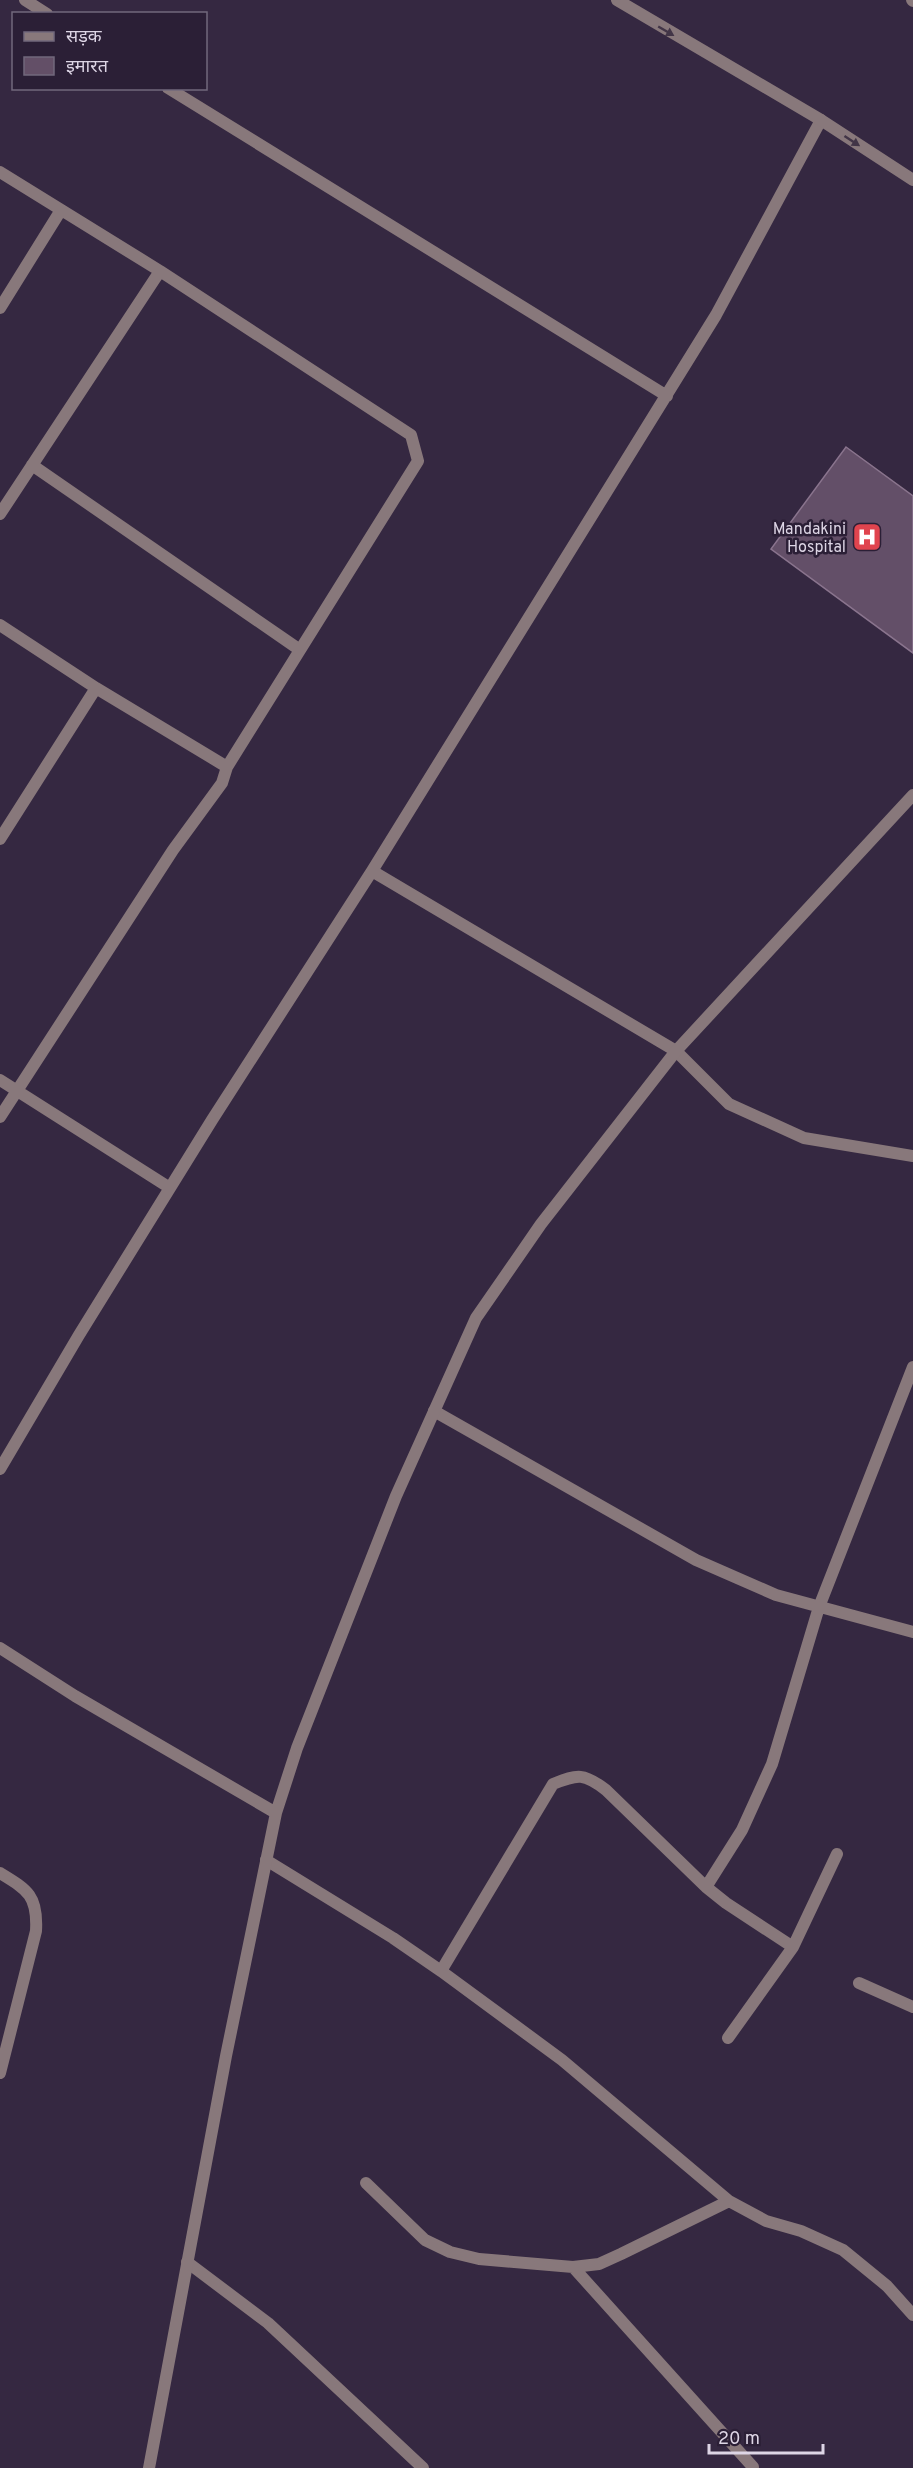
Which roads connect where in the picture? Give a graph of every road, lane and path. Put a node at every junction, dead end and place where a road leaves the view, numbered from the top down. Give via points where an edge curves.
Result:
1 (25, 0) edge
2 (617, 0) edge
3 (44, 12) edge
4 (171, 90) edge
5 (821, 120) junction
6 (0, 172) edge
7 (913, 180) edge
8 (61, 210) junction
9 (160, 271) junction
10 (0, 308) edge
11 (667, 396) junction
12 (32, 465) junction
13 (0, 514) edge
14 (0, 625) edge
15 (300, 650) junction
16 (96, 688) junction
17 (227, 766) junction
18 (913, 795) edge
19 (0, 839) edge
20 (372, 871) junction
21 (676, 1051) junction
22 (0, 1080) edge
23 (16, 1090) junction
24 (0, 1118) edge
25 (913, 1156) edge
26 (170, 1188) junction
27 (913, 1367) edge
28 (434, 1411) junction
29 (0, 1468) edge
30 (819, 1607) junction
31 (913, 1632) edge
32 (0, 1648) edge
33 (276, 1813) junction
34 (837, 1854) dead end
35 (266, 1860) junction
36 (0, 1873) edge
37 (706, 1887) junction
38 (793, 1947) junction
39 (441, 1971) junction
40 (859, 1983) dead end
41 (913, 2007) edge
42 (728, 2038) dead end
43 (0, 2073) edge
44 (366, 2183) dead end
45 (729, 2200) junction
46 (187, 2262) junction
47 (573, 2268) junction
48 (913, 2315) edge
49 (753, 2467) edge
50 (149, 2468) edge
51 (423, 2468) edge

1 - 3 street
2 -> 5 street
4 - 11 street
5 -> 7 street
5 - 11 street via 717,315
6 - 8 street
8 - 9 street
8 - 10 street
9 - 12 street
9 - 15 street via 411,435 418,461
11 - 20 street
12 - 13 street
12 - 15 street
14 - 16 street
15 - 17 street
16 - 17 street
16 - 19 street
17 - 23 street via 222,783 173,850
18 - 21 street
20 - 21 street
20 - 26 street
21 - 25 street via 729,1104 804,1138
21 - 28 street via 541,1224 476,1318
22 - 23 street
23 - 24 street
23 - 26 street
26 - 29 street
27 - 30 street
28 - 30 street via 696,1560 776,1595
28 - 33 street via 392,1506 297,1748
30 - 31 street
30 - 37 street via 772,1764 742,1830
32 - 33 street
33 - 35 street
34 - 38 street
35 - 39 street
35 - 46 street
36 - 43 street via 27,1890 37,1916
37 - 38 street
37 - 39 street via 606,1790 588,1777 572,1777 553,1784
38 - 42 street
39 - 45 street via 562,2060
40 - 41 street
44 - 47 street via 425,2240 450,2252 479,2259
45 - 47 street via 599,2264
45 - 48 street via 766,2221 843,2250
46 - 50 street
46 - 51 street via 268,2323
47 - 49 street

